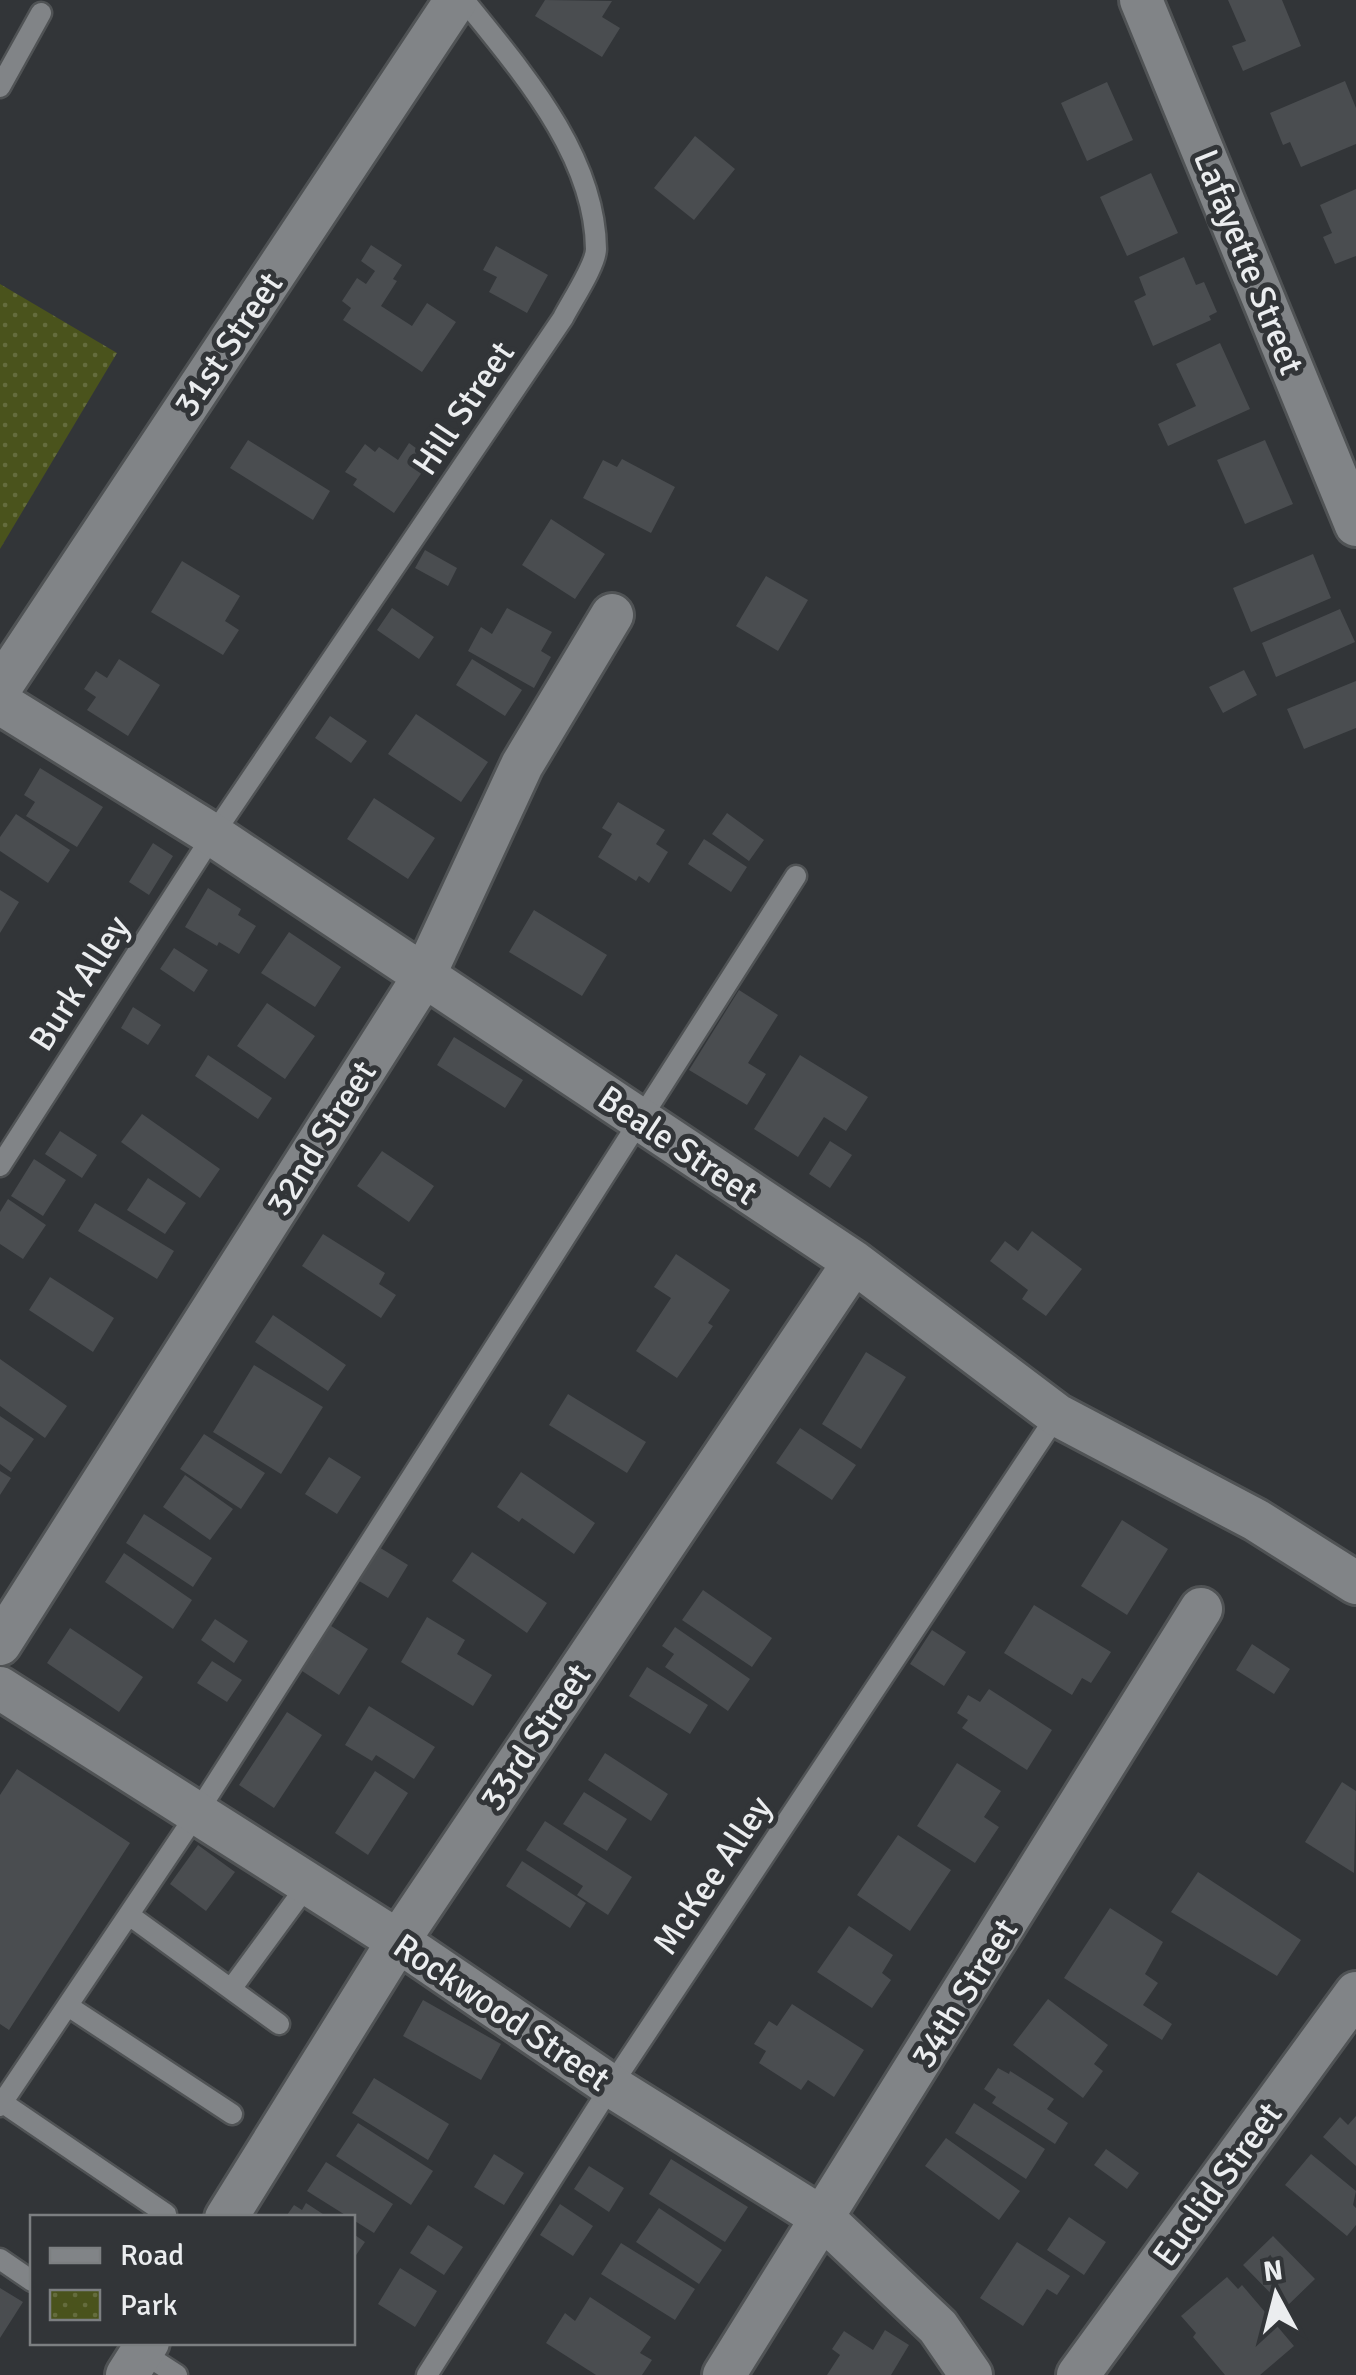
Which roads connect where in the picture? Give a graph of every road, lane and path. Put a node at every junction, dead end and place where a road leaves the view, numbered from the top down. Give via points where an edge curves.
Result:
1 (456, 0) edge
2 (464, 0) edge
3 (1142, 0) edge
4 (41, 13) dead end
5 (0, 87) edge
6 (1354, 516) edge
7 (612, 616) dead end
8 (0, 688) edge
9 (0, 703) edge
10 (212, 835) junction
11 (796, 876) dead end
12 (424, 976) junction
13 (639, 1119) junction
14 (0, 1166) edge
15 (854, 1262) junction
16 (1057, 1414) junction
17 (1356, 1584) edge
18 (1201, 1609) dead end
19 (0, 1644) edge
20 (0, 1688) edge
21 (197, 1813) junction
22 (308, 1884) junction
23 (129, 1915) junction
24 (398, 1942) junction
25 (231, 1990) junction
26 (1356, 1993) edge
27 (68, 2006) junction
28 (279, 2024) dead end
29 (611, 2086) junction
30 (1, 2104) edge
31 (232, 2114) dead end
32 (166, 2214) dead end
33 (228, 2215) edge
34 (824, 2219) junction
35 (0, 2259) edge
36 (30, 2279) edge
37 (427, 2375) edge
38 (724, 2375) edge
39 (971, 2375) edge
40 (1078, 2375) edge

1 - 8 street, 31st Street
2 - 10 lane, Hill Street via 538,93 583,177 596,252 563,318
3 - 6 street, Lafayette Street
4 - 5 lane
7 - 12 street, 32nd Street via 522,765
9 - 10 street, Beale Street
10 - 12 street, Beale Street
10 - 14 lane, Burk Alley
11 - 13 lane
12 - 13 street, Beale Street
12 - 19 street, 32nd Street
13 - 15 street, Beale Street
13 - 21 lane
15 - 16 street, Beale Street
15 - 24 street, 33rd Street
16 - 17 street, Beale Street via 1256,1520
16 - 29 lane, McKee Alley
18 - 34 street, 34th Street
20 - 21 street, Rockwood Street
21 - 22 street, Rockwood Street
21 - 23 lane
22 - 24 street, Rockwood Street
22 - 25 lane
23 - 25 lane
23 - 27 lane
24 - 29 street, Rockwood Street
24 - 33 street, 33rd Street
25 - 28 lane
26 - 40 street, Euclid Street
27 - 30 lane
27 - 31 lane
29 - 34 street, Rockwood Street
29 - 37 lane, McKee Alley
30 - 32 lane
34 - 38 street, 34th Street
34 - 39 street, Rockwood Street via 938,2327
35 - 36 lane

